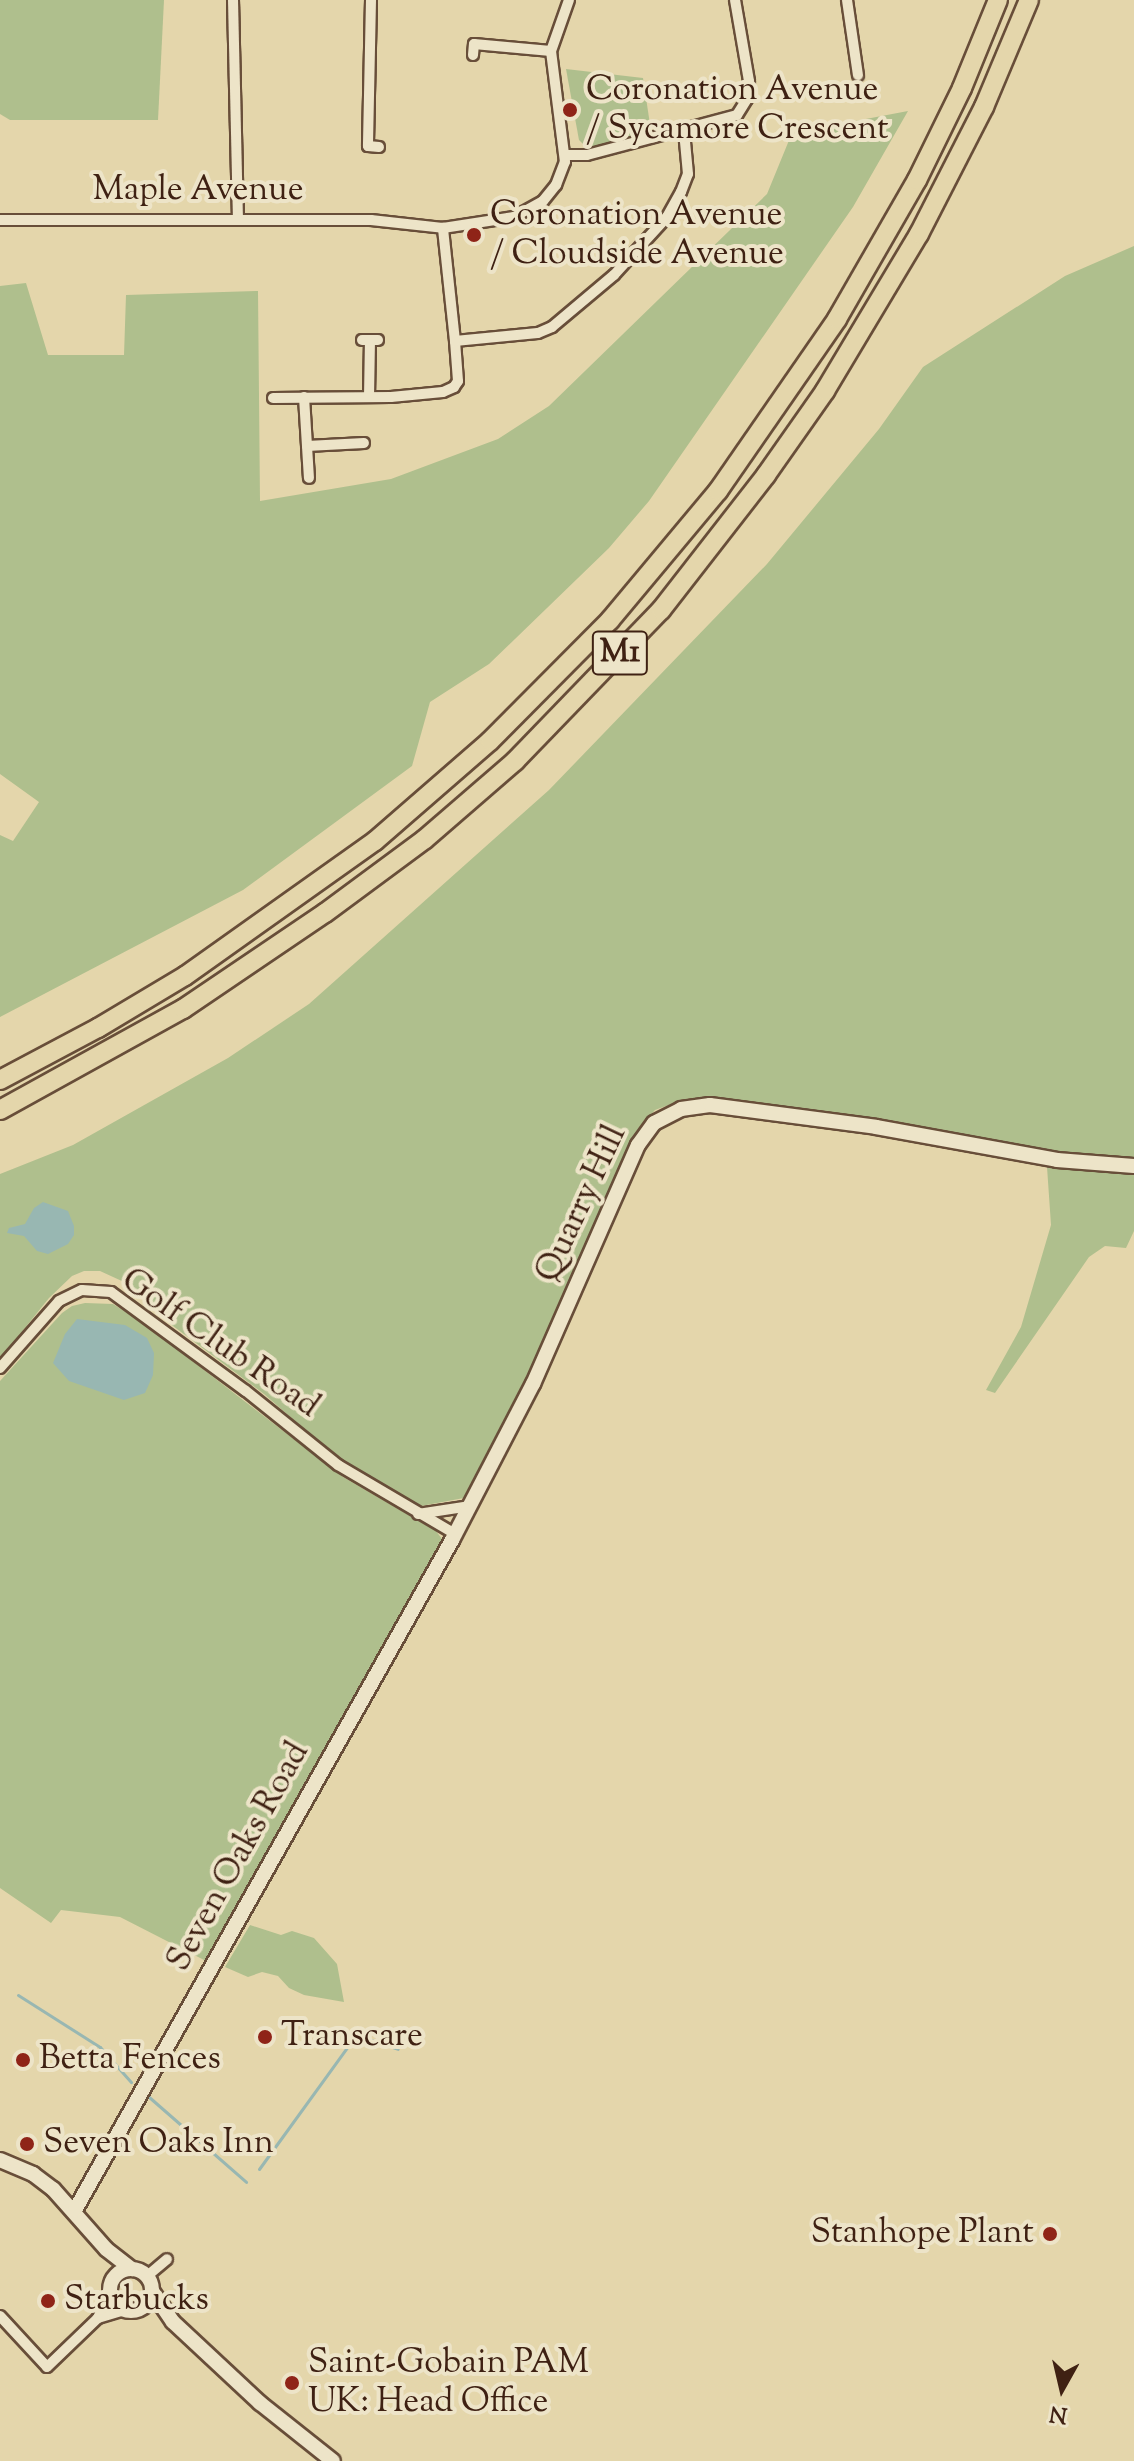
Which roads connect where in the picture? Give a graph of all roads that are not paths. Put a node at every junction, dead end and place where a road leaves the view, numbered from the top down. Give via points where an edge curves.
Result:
1 (233, 0) edge
2 (371, 0) edge
3 (569, 0) edge
4 (735, 0) edge
5 (847, 0) edge
6 (998, 0) edge
7 (1029, 0) edge
8 (551, 51) junction
9 (473, 55) dead end
10 (858, 75) dead end
11 (684, 131) junction
12 (379, 147) dead end
13 (566, 155) junction
14 (238, 218) junction
15 (0, 220) edge
16 (443, 228) junction
17 (370, 340) dead end
18 (455, 341) junction
19 (304, 397) junction
20 (369, 397) junction
21 (273, 398) dead end
22 (364, 443) dead end
23 (307, 446) junction
24 (309, 478) dead end
25 (0, 1080) edge
26 (0, 1110) edge
27 (1134, 1166) edge
28 (0, 1368) edge
29 (470, 1506) junction
30 (418, 1514) junction
31 (455, 1534) junction
32 (0, 2160) edge
33 (75, 2210) junction
34 (106, 2249) junction
35 (167, 2259) dead end
36 (132, 2269) junction
37 (147, 2276) junction
38 (112, 2285) junction
39 (152, 2291) junction
40 (142, 2308) junction
41 (124, 2310) junction
42 (0, 2316) edge
43 (98, 2318) junction
44 (169, 2319) junction
45 (333, 2461) edge

1 - 14 street
2 - 12 street via 368,146
3 - 8 street
4 - 11 street via 749,81 747,99 731,119
5 - 10 street
6 - 25 highway, M1 via 917,180 837,319 718,491 610,620 490,741 346,863 185,976
7 - 26 highway, M1 via 984,107 919,234 825,391 652,620 515,761 425,839 183,1009
8 - 9 street via 474,44
8 - 13 street
11 - 13 street via 587,155
11 - 18 street via 688,174 681,192 667,217 614,275 538,333
13 - 16 street, Maple Avenue via 556,185 536,206 501,220
14 - 15 street, Maple Avenue
14 - 16 street, Maple Avenue
16 - 18 street
17 - 20 street
18 - 20 street via 458,381 451,389
19 - 20 street
19 - 21 street
19 - 23 street
22 - 23 street
23 - 24 street
27 - 29 street, Quarry Hill via 1057,1160 876,1127 710,1105 665,1114 638,1145 533,1384
28 - 30 street, Golf Club Road via 59,1301 82,1290 111,1292 338,1465
29 - 30 street
29 - 31 street, Quarry Hill
30 - 31 street, Golf Club Road
31 - 33 street, Seven Oaks Road
32 - 33 street via 33,2174
33 - 34 street
34 - 36 street
34 - 38 street
35 - 37 street
36 - 37 street
36 - 38 street via 121,2271
37 - 39 street
38 - 41 street via 114,2303
38 - 43 street
39 - 40 street
39 - 44 street
40 - 41 street
40 - 44 street
41 - 43 street
42 - 43 street via 47,2367
44 - 45 street

